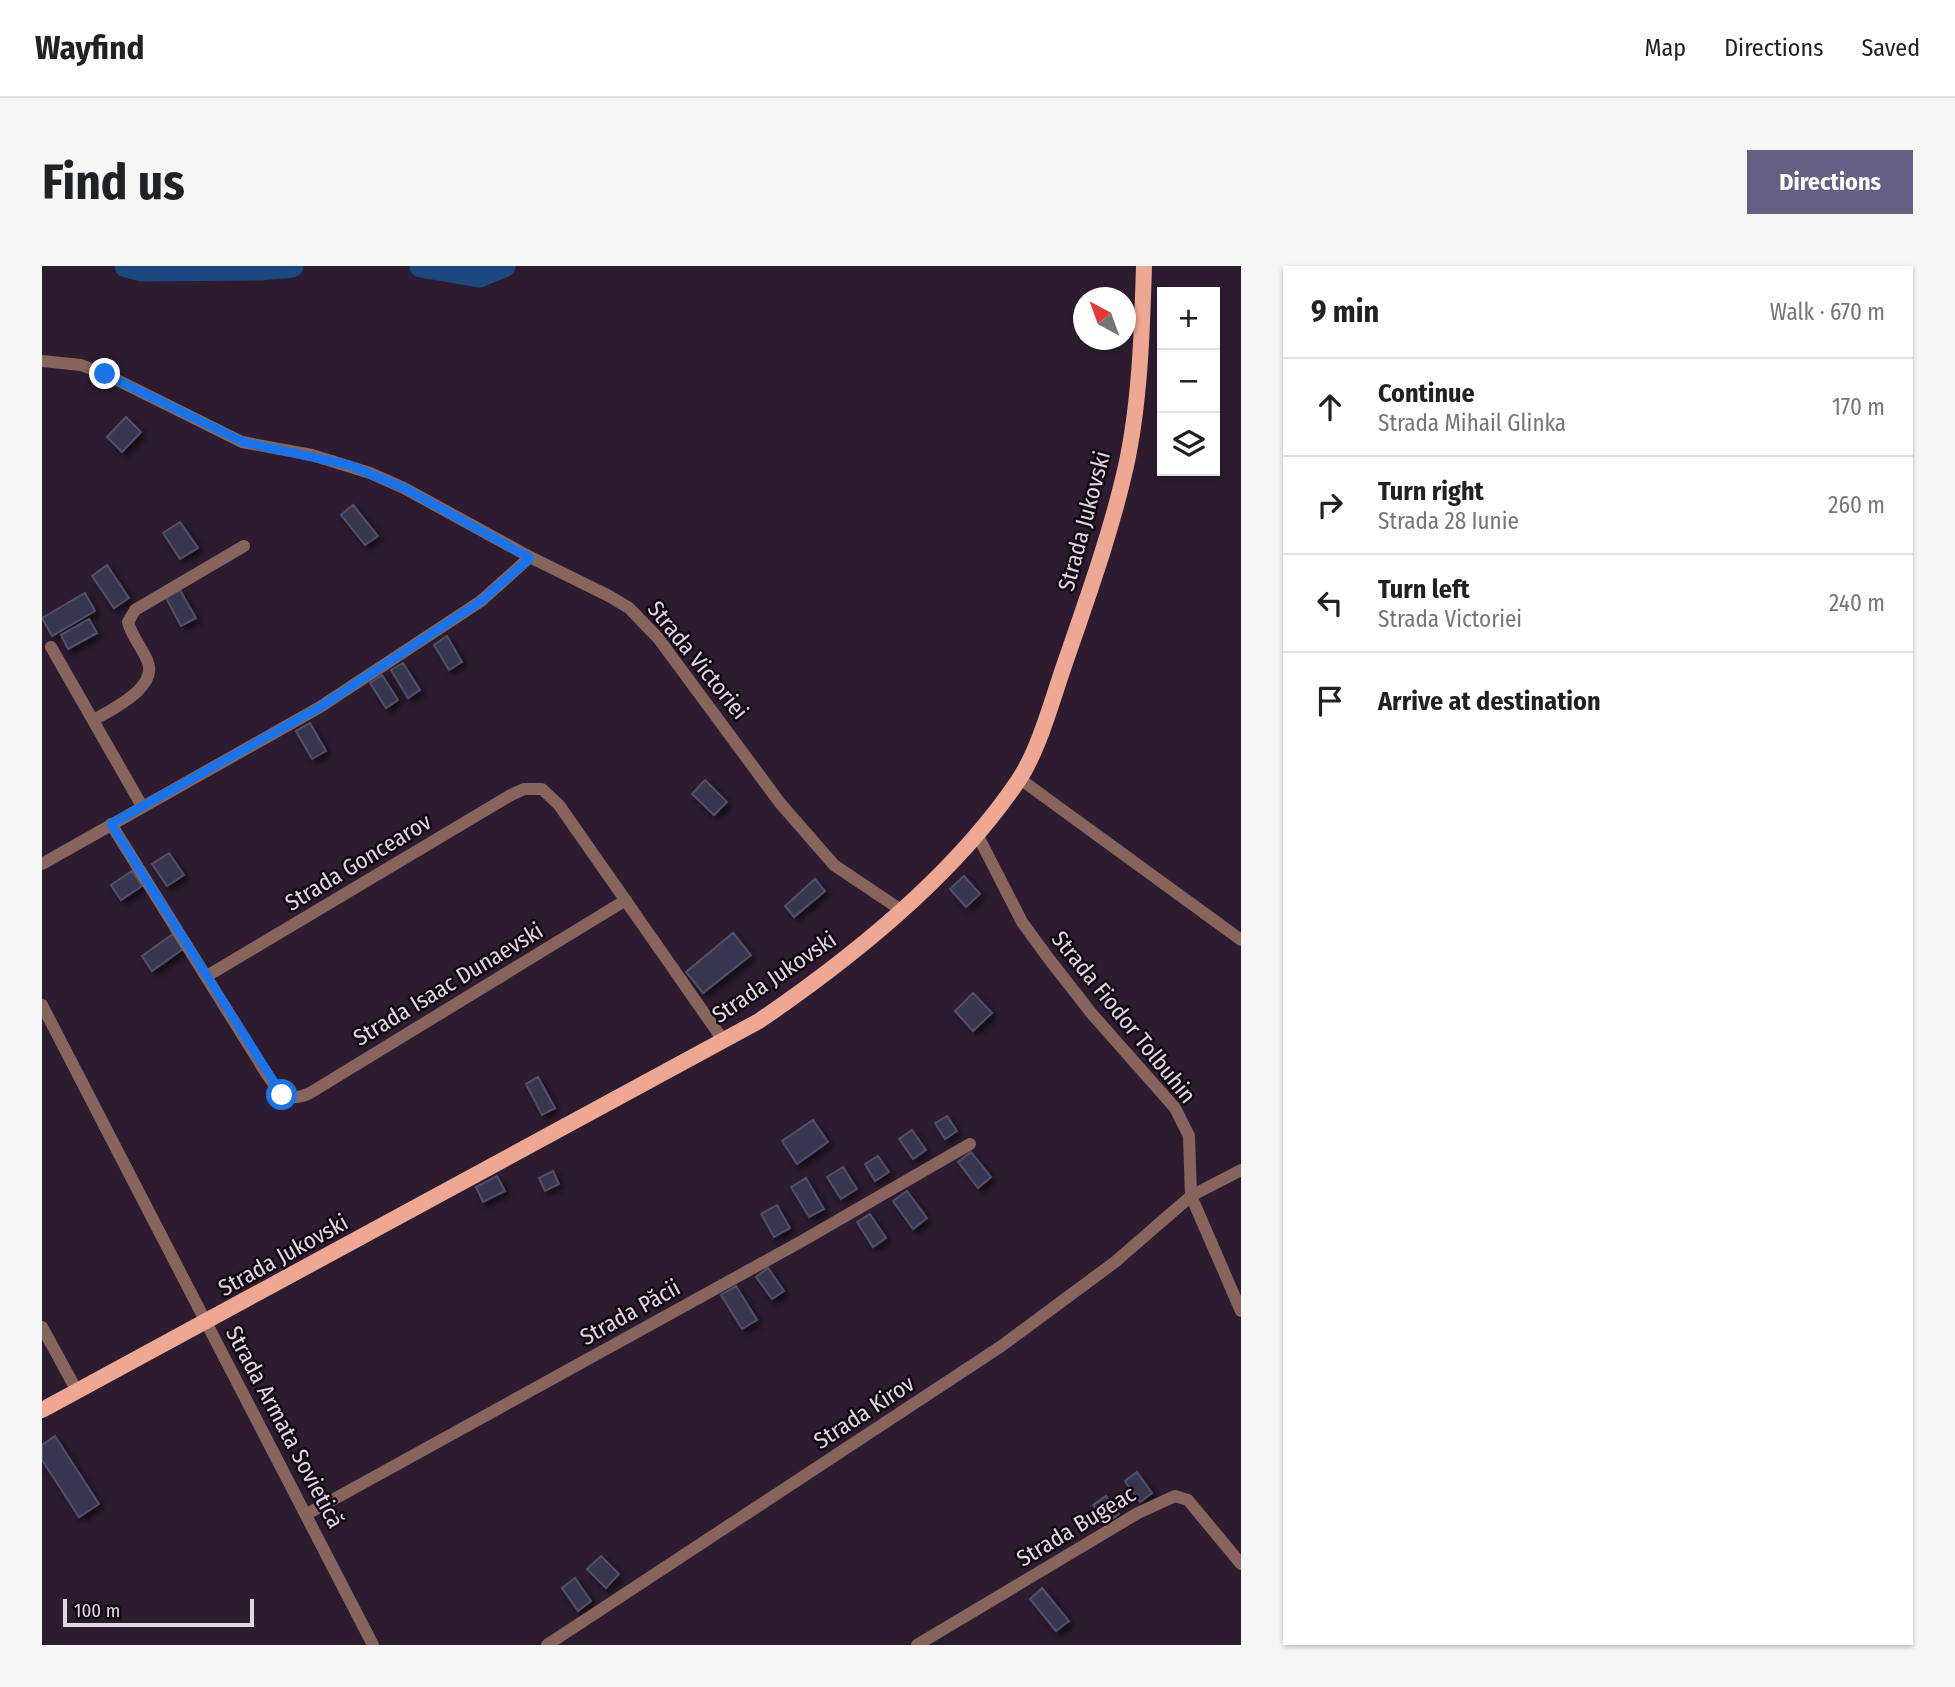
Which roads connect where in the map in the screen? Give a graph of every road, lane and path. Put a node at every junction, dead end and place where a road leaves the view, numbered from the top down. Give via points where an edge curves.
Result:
1 (1144, 266) edge
2 (42, 361) edge
3 (244, 546) dead end
4 (530, 558) junction
5 (51, 647) dead end
6 (94, 720) junction
7 (1020, 779) junction
8 (142, 806) junction
9 (111, 824) junction
10 (978, 836) junction
11 (42, 864) edge
12 (626, 900) junction
13 (901, 910) junction
14 (1241, 940) edge
15 (208, 976) junction
16 (42, 1005) edge
17 (723, 1041) junction
18 (971, 1144) dead end
19 (1241, 1170) edge
20 (1191, 1196) junction
21 (1241, 1311) edge
22 (207, 1323) junction
23 (42, 1327) edge
24 (77, 1391) junction
25 (42, 1410) edge
26 (307, 1514) junction
27 (1241, 1564) edge
28 (373, 1645) edge
29 (547, 1645) edge
30 (917, 1645) edge

1 - 7 main road, Strada Jukovski via 1142,333 1126,465 1090,590 1048,714
2 - 4 street, Strada Victoriei via 65,362 105,374 243,442 312,455 370,473
3 - 6 street via 135,610 128,622 131,635 149,662 150,673 145,684
4 - 8 street via 481,601 320,707
4 - 13 street, Strada Victoriei via 609,596 644,622 806,834 853,880
5 - 6 street
6 - 8 street
7 - 10 main road, Strada Jukovski
7 - 14 street
8 - 9 street
9 - 11 street
9 - 15 street
10 - 13 main road, Strada Jukovski
10 - 20 street, Strada Fiodor Tolbuhin via 1022,922 1092,1014 1175,1108 1189,1136
12 - 15 street, Strada Goncearov via 559,805 542,789 532,788 510,795
12 - 15 street, Strada Isaac Dunaevski via 310,1093 290,1098 277,1090
12 - 17 street
13 - 17 main road, Strada Jukovski via 795,996
16 - 22 street, Strada Armata Sovietică
17 - 22 main road, Strada Jukovski
18 - 26 street, Strada Păcii
19 - 20 street, Strada Kirov
20 - 21 street, Strada Fiodor Tolbuhin
20 - 29 street, Strada Kirov via 1115,1262 1000,1347
22 - 24 main road, Strada Jukovski
22 - 26 street, Strada Armata Sovietică
23 - 24 street
24 - 25 main road, Strada Jukovski
26 - 28 street, Strada Armata Sovietică
27 - 30 street, Strada Bugeac via 1188,1500 1175,1496 1138,1513

